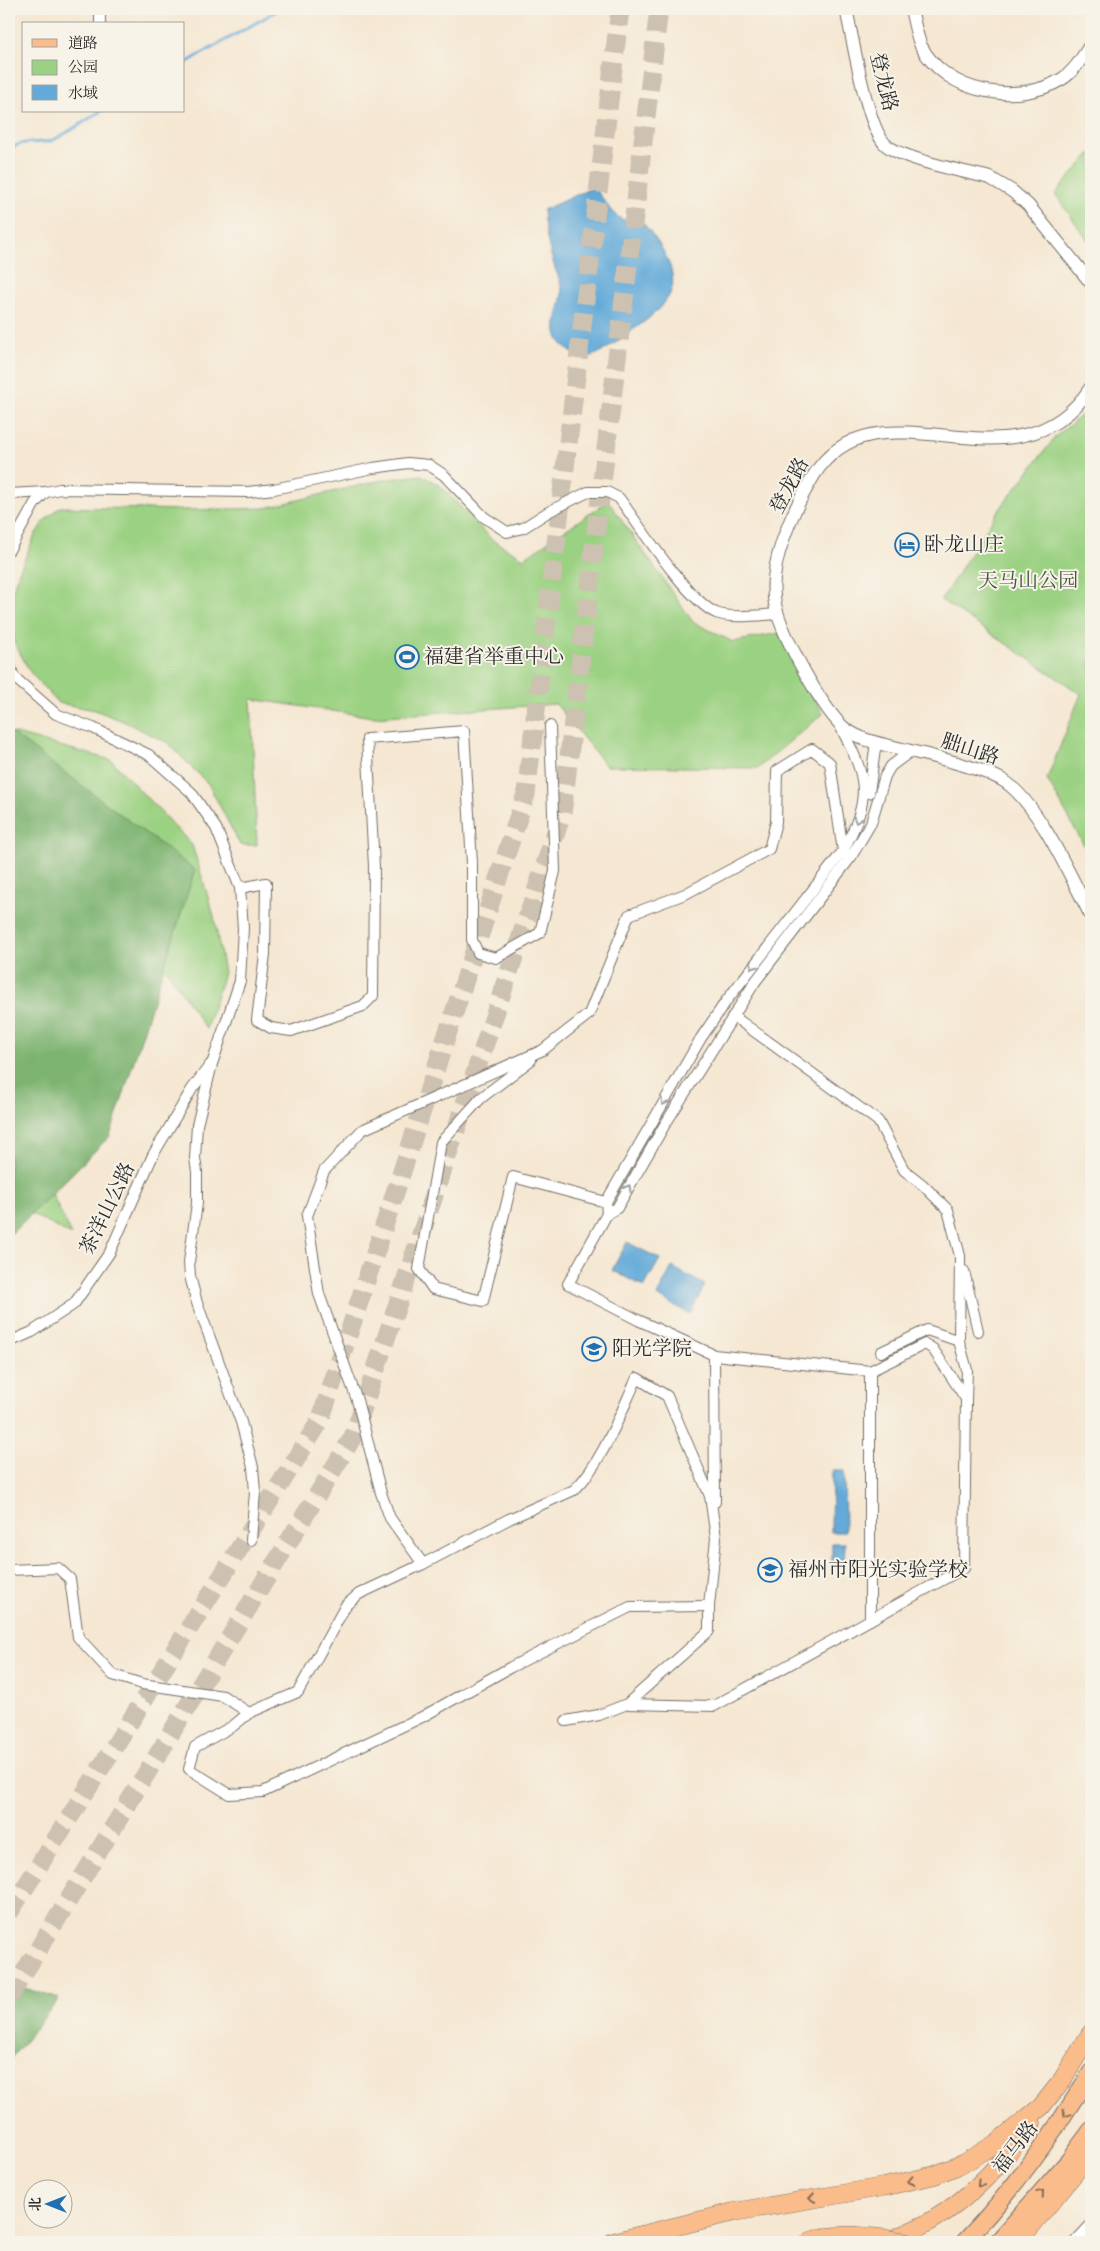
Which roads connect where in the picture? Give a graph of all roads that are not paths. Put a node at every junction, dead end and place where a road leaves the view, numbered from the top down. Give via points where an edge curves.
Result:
1 (100, 9) edge
2 (846, 9) edge
3 (911, 9) edge
4 (100, 22) edge
5 (1091, 44) edge
6 (1091, 283) edge
7 (1091, 388) edge
8 (46, 492) junction
9 (9, 494) edge
10 (9, 550) edge
11 (778, 614) junction
12 (9, 663) edge
13 (11, 678) edge
14 (840, 725) junction
15 (550, 726) dead end
16 (876, 742) junction
17 (911, 751) junction
18 (870, 796) junction
19 (842, 850) junction
20 (852, 858) junction
21 (240, 888) junction
22 (1091, 916) edge
23 (766, 948) junction
24 (775, 956) junction
25 (733, 1016) junction
26 (696, 1048) junction
27 (543, 1050) junction
28 (708, 1053) junction
29 (212, 1064) junction
30 (606, 1202) junction
31 (607, 1214) junction
32 (960, 1256) junction
33 (978, 1331) dead end
34 (9, 1342) edge
35 (959, 1342) junction
36 (881, 1352) dead end
37 (714, 1355) junction
38 (870, 1371) junction
39 (966, 1399) junction
40 (716, 1538) junction
41 (251, 1540) dead end
42 (423, 1564) junction
43 (9, 1570) edge
44 (709, 1606) junction
45 (870, 1620) junction
46 (627, 1704) junction
47 (249, 1713) junction
48 (566, 1721) dead end
49 (1091, 2033) edge
50 (1091, 2072) edge
51 (1064, 2078) junction
52 (1091, 2130) edge
53 (1091, 2153) edge
54 (1091, 2226) edge
55 (613, 2242) edge
56 (806, 2242) edge
57 (886, 2242) edge
58 (908, 2242) edge
59 (964, 2242) edge
60 (997, 2242) edge
61 (1018, 2242) edge
62 (1076, 2242) edge

1 - 4 street
2 - 6 street, 登龙路 via 873,122 885,144 908,155 1000,183 1028,205
3 - 5 street via 922,46 938,67 967,84 994,93 1010,94 1048,86 1064,78
7 - 11 street, 登龙路 via 1065,417 1026,436 994,439 891,432 859,439 833,452 820,466 806,491 784,541 774,578
8 - 9 street
8 - 10 street via 35,503
8 - 11 street via 60,489 248,492 373,468 429,465 444,475 484,517 507,532 523,528 588,492 607,492 619,498 694,598 716,613 740,616
11 - 14 street, 登龙路 via 803,668
12 - 13 street
13 - 21 street via 56,714 149,755 190,792 216,828
14 - 16 street, 登龙路 via 863,739
14 - 18 street
15 - 21 street via 555,871 540,933 496,958 478,954 472,940 472,863 464,731 367,739 374,866 373,996 363,1006 290,1031 271,1028 257,1020 265,954 266,883
16 - 17 street, 登龙路
16 - 18 street
17 - 18 street via 891,766
17 - 22 street, 胐山路 via 989,774 1017,792 1040,821
18 -> 19 street
18 - 20 street via 872,823
19 - 20 street
19 - 23 street
19 - 27 street via 830,763 812,749 777,771 776,822 769,849 686,894 629,915 589,1014
20 - 24 street
21 - 29 street via 243,928 240,981
23 - 24 street
23 -> 26 street
24 - 25 street
25 - 28 street
25 - 32 street via 878,1121 904,1170 948,1210
26 - 28 street
26 -> 30 street
27 - 30 street via 481,1098 441,1142 420,1270 433,1289 483,1301 513,1177
27 - 42 street via 362,1130 324,1171 307,1216 319,1294 357,1400 381,1493 390,1518
31 -> 28 street via 617,1208
29 - 34 street, 茶洋山公路 via 192,1089 153,1155 110,1252 74,1304 32,1332
29 - 41 street via 197,1125 194,1158 196,1203 190,1276 196,1303 241,1422 253,1466 255,1492
30 - 31 street
31 - 37 street via 568,1284
32 - 33 street
32 - 35 street
35 - 36 street via 927,1330
35 - 39 street via 968,1370
37 - 38 street
37 - 40 street
38 - 39 street via 925,1344 933,1350
38 - 45 street
39 - 45 street via 964,1568
40 - 42 street via 710,1496 667,1396 636,1378 596,1461 574,1490
40 - 44 street
42 - 47 street via 359,1594 346,1606 298,1692
43 - 47 street via 58,1568 70,1579 78,1637 113,1675 142,1684 224,1696
44 - 46 street via 709,1631
44 - 47 street via 630,1607 511,1667 422,1717 263,1792 229,1794 189,1769 195,1747
45 - 46 street via 714,1706
46 - 48 street via 599,1715
49 - 51 highway
50 -> 59 main road, 福马路 via 1056,2129 1000,2204
51 -> 55 highway via 1041,2107 977,2156 935,2175 734,2212
51 -> 57 highway via 1004,2160 975,2190 931,2221
60 -> 52 main road
53 - 61 highway
54 - 62 street
56 - 58 highway, bridge via 862,2237

